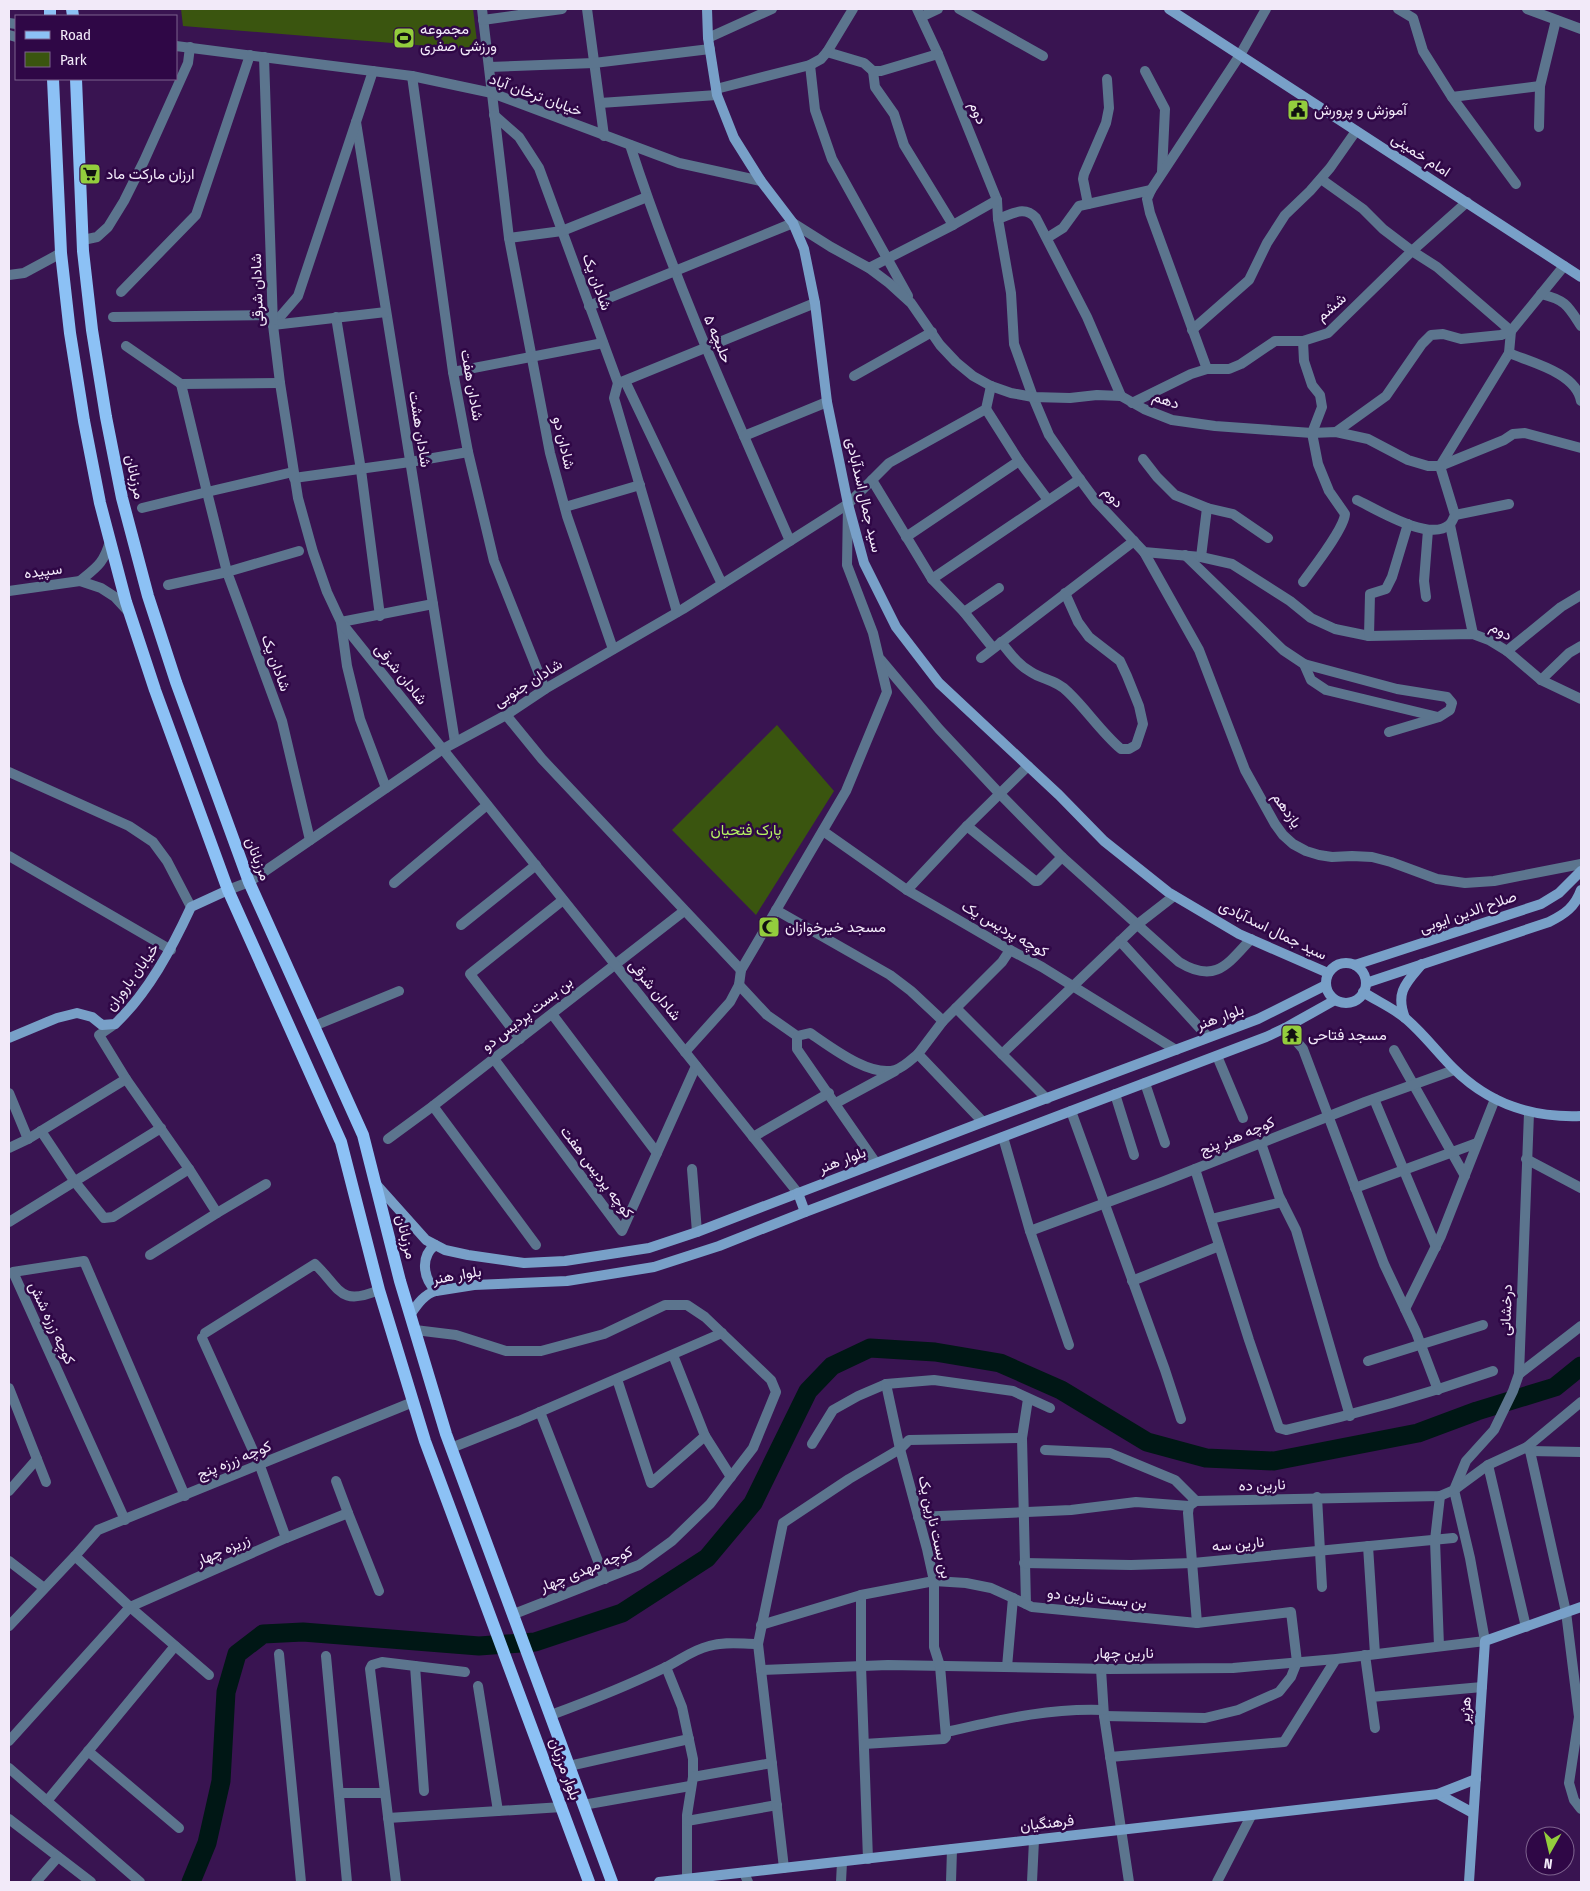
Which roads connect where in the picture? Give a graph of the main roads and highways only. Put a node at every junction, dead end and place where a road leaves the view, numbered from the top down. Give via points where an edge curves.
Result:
1 (707, 9) edge
2 (1169, 9) edge
3 (53, 80) edge
4 (76, 80) edge
5 (1581, 277) edge
6 (1581, 872) edge
7 (228, 890) junction
8 (1581, 890) edge
9 (1422, 964) junction
10 (1355, 965) junction
11 (1328, 973) junction
12 (1326, 985) junction
13 (1364, 988) junction
14 (1335, 1000) junction
15 (1405, 1018) junction
16 (9, 1038) edge
17 (1581, 1116) edge
18 (375, 1182) junction
19 (353, 1187) junction
20 (798, 1193) junction
21 (805, 1212) junction
22 (435, 1245) junction
23 (436, 1291) junction
24 (410, 1315) junction
25 (1581, 1607) edge
26 (535, 1672) joint
27 (1476, 1779) junction
28 (1438, 1794) junction
29 (1473, 1813) junction
30 (746, 1877) edge
31 (590, 1882) edge
32 (612, 1882) edge
33 (659, 1882) edge
34 (1469, 1882) edge

1 - 11 main road, سید جمال اسدآبادی via 717,92 734,138 793,223 804,249 848,504 864,563 896,627 939,683 1104,841 1174,896 1251,939
2 - 5 main road, امام خمینی
3 - 7 main road via 61,253 70,333 100,503 130,614 155,690
4 - 18 main road, مرزبانان via 83,240 92,330 122,498 148,596 249,882 363,1135
6 - 10 main road, صلاح الدین ایوبی via 1541,904
7 - 16 main road, خیابان باروران via 191,907 171,950 128,1013 115,1024 102,1025 92,1017 76,1013
7 - 19 main road via 342,1142
8 - 9 main road via 1572,907 1549,922
9 - 13 main road
9 - 15 main road via 1402,990 1401,1007
10 - 11 main road via 1340,964
10 - 13 main road via 1361,970
11 - 12 main road
12 - 14 main road
12 - 20 main road, بلوار هنر via 1258,1019
13 - 14 main road via 1358,999 1350,1002
13 - 15 main road
14 - 21 main road, بلوار هنر via 1285,1028 1217,1056
15 - 17 main road via 1454,1070 1495,1099 1529,1112 1558,1117
18 - 19 main road
18 - 22 main road, بلوار هنر via 426,1240
18 - 24 main road, مرزبانان
19 - 31 main road, بلوار مرزبان via 379,1290 425,1441
20 - 21 main road
20 - 22 main road, بلوار هنر via 649,1248 566,1261 524,1263 468,1255
21 - 23 main road, بلوار هنر via 719,1246 654,1267 567,1281 474,1285
22 - 23 main road via 429,1250 425,1269
23 - 24 main road, بلوار هنر via 421,1300
24 - 26 main road, مرزبانان via 451,1448
25 - 27 main road, هژیر via 1485,1641
26 - 32 main road, بلوار مرزبان
27 - 28 main road, فرهنگیان
27 - 29 main road, هژیر
28 - 29 main road
28 - 30 main road, فرهنگیان via 784,1868
29 - 34 main road, هژیر
30 - 33 main road, فرهنگیان

